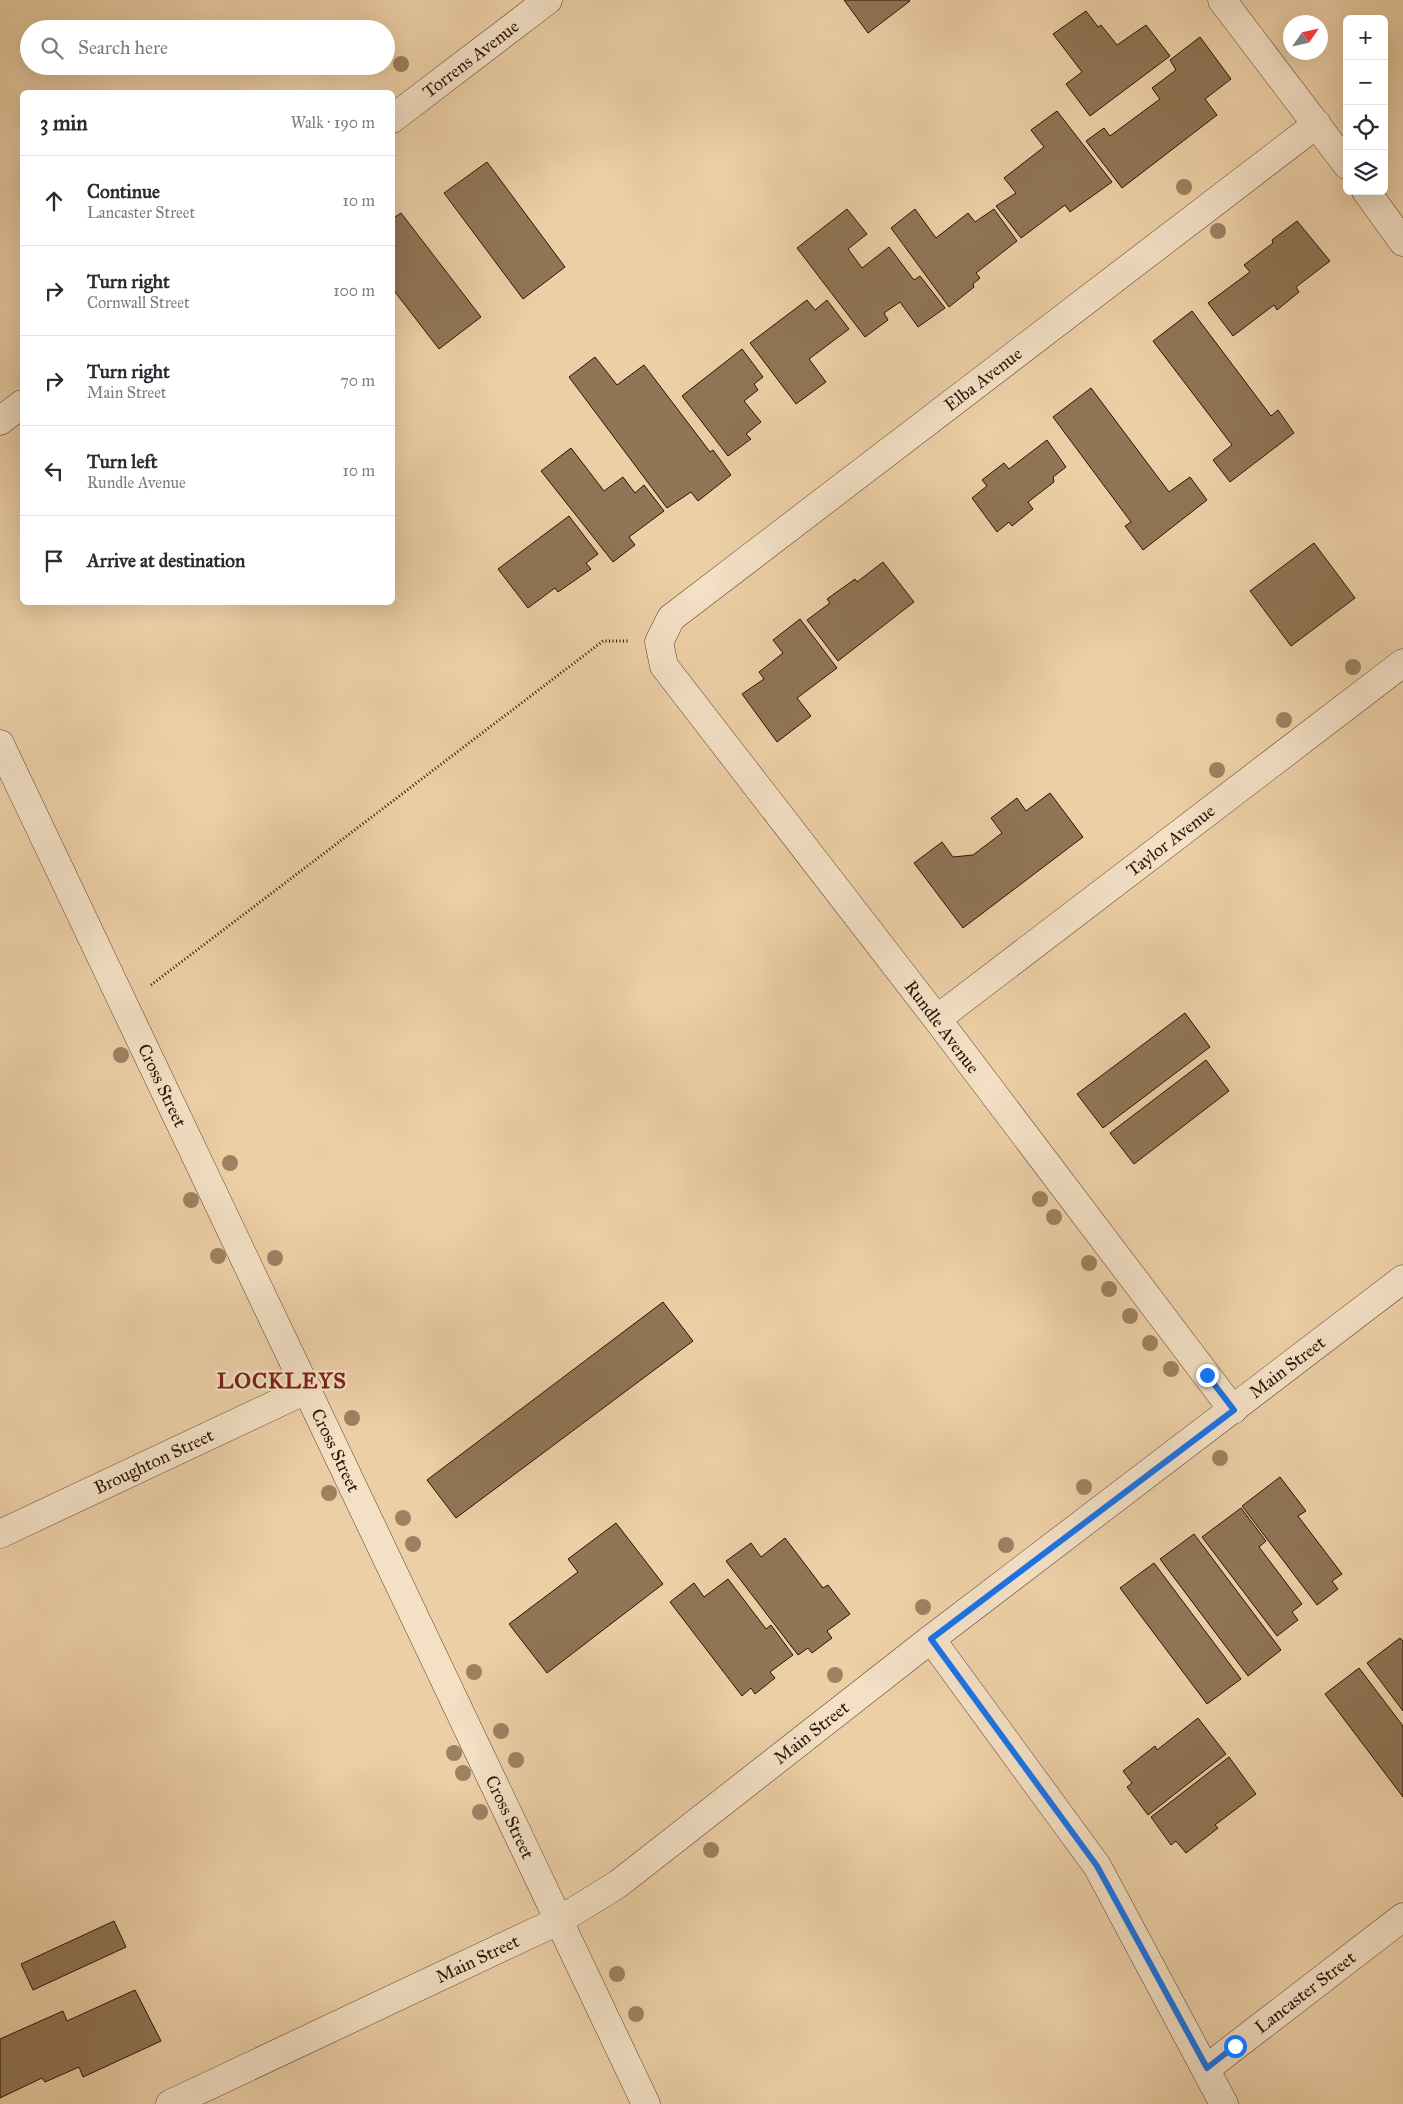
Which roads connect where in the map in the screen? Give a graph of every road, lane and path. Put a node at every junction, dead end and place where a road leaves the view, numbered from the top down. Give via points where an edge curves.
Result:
1 (548, 0) edge
2 (1222, 0) edge
3 (395, 117) edge
4 (1316, 124) junction
5 (1343, 160) edge
6 (1369, 195) edge
7 (1403, 242) edge
8 (20, 406) edge
9 (0, 421) edge
10 (659, 642) junction
11 (1403, 663) edge
12 (0, 744) edge
13 (122, 1000) junction
14 (937, 1020) junction
15 (1403, 1279) edge
16 (308, 1389) junction
17 (1234, 1410) junction
18 (0, 1534) edge
19 (931, 1639) junction
20 (1403, 1917) edge
21 (560, 1920) junction
22 (1207, 2068) junction
23 (170, 2104) edge
24 (646, 2104) edge
25 (1224, 2104) edge

1 - 3 street, Torrens Avenue
2 - 4 street
4 - 5 street
4 - 10 street, Elba Avenue via 671,618
6 - 7 street
8 - 9 street
10 - 13 path via 603,641 149,987
10 - 14 street, Rundle Avenue via 664,666
11 - 14 street, Taylor Avenue
12 - 13 street, Cross Street
13 - 16 street, Cross Street
14 - 17 street, Rundle Avenue
15 - 17 street, Main Street
16 - 18 street, Broughton Street
16 - 21 street, Cross Street
17 - 19 street, Main Street
19 - 21 street, Main Street via 618,1884
19 - 22 street via 1097,1866
20 - 22 street, Lancaster Street
21 - 23 street, Main Street
21 - 24 street, Cross Street
22 - 25 street

